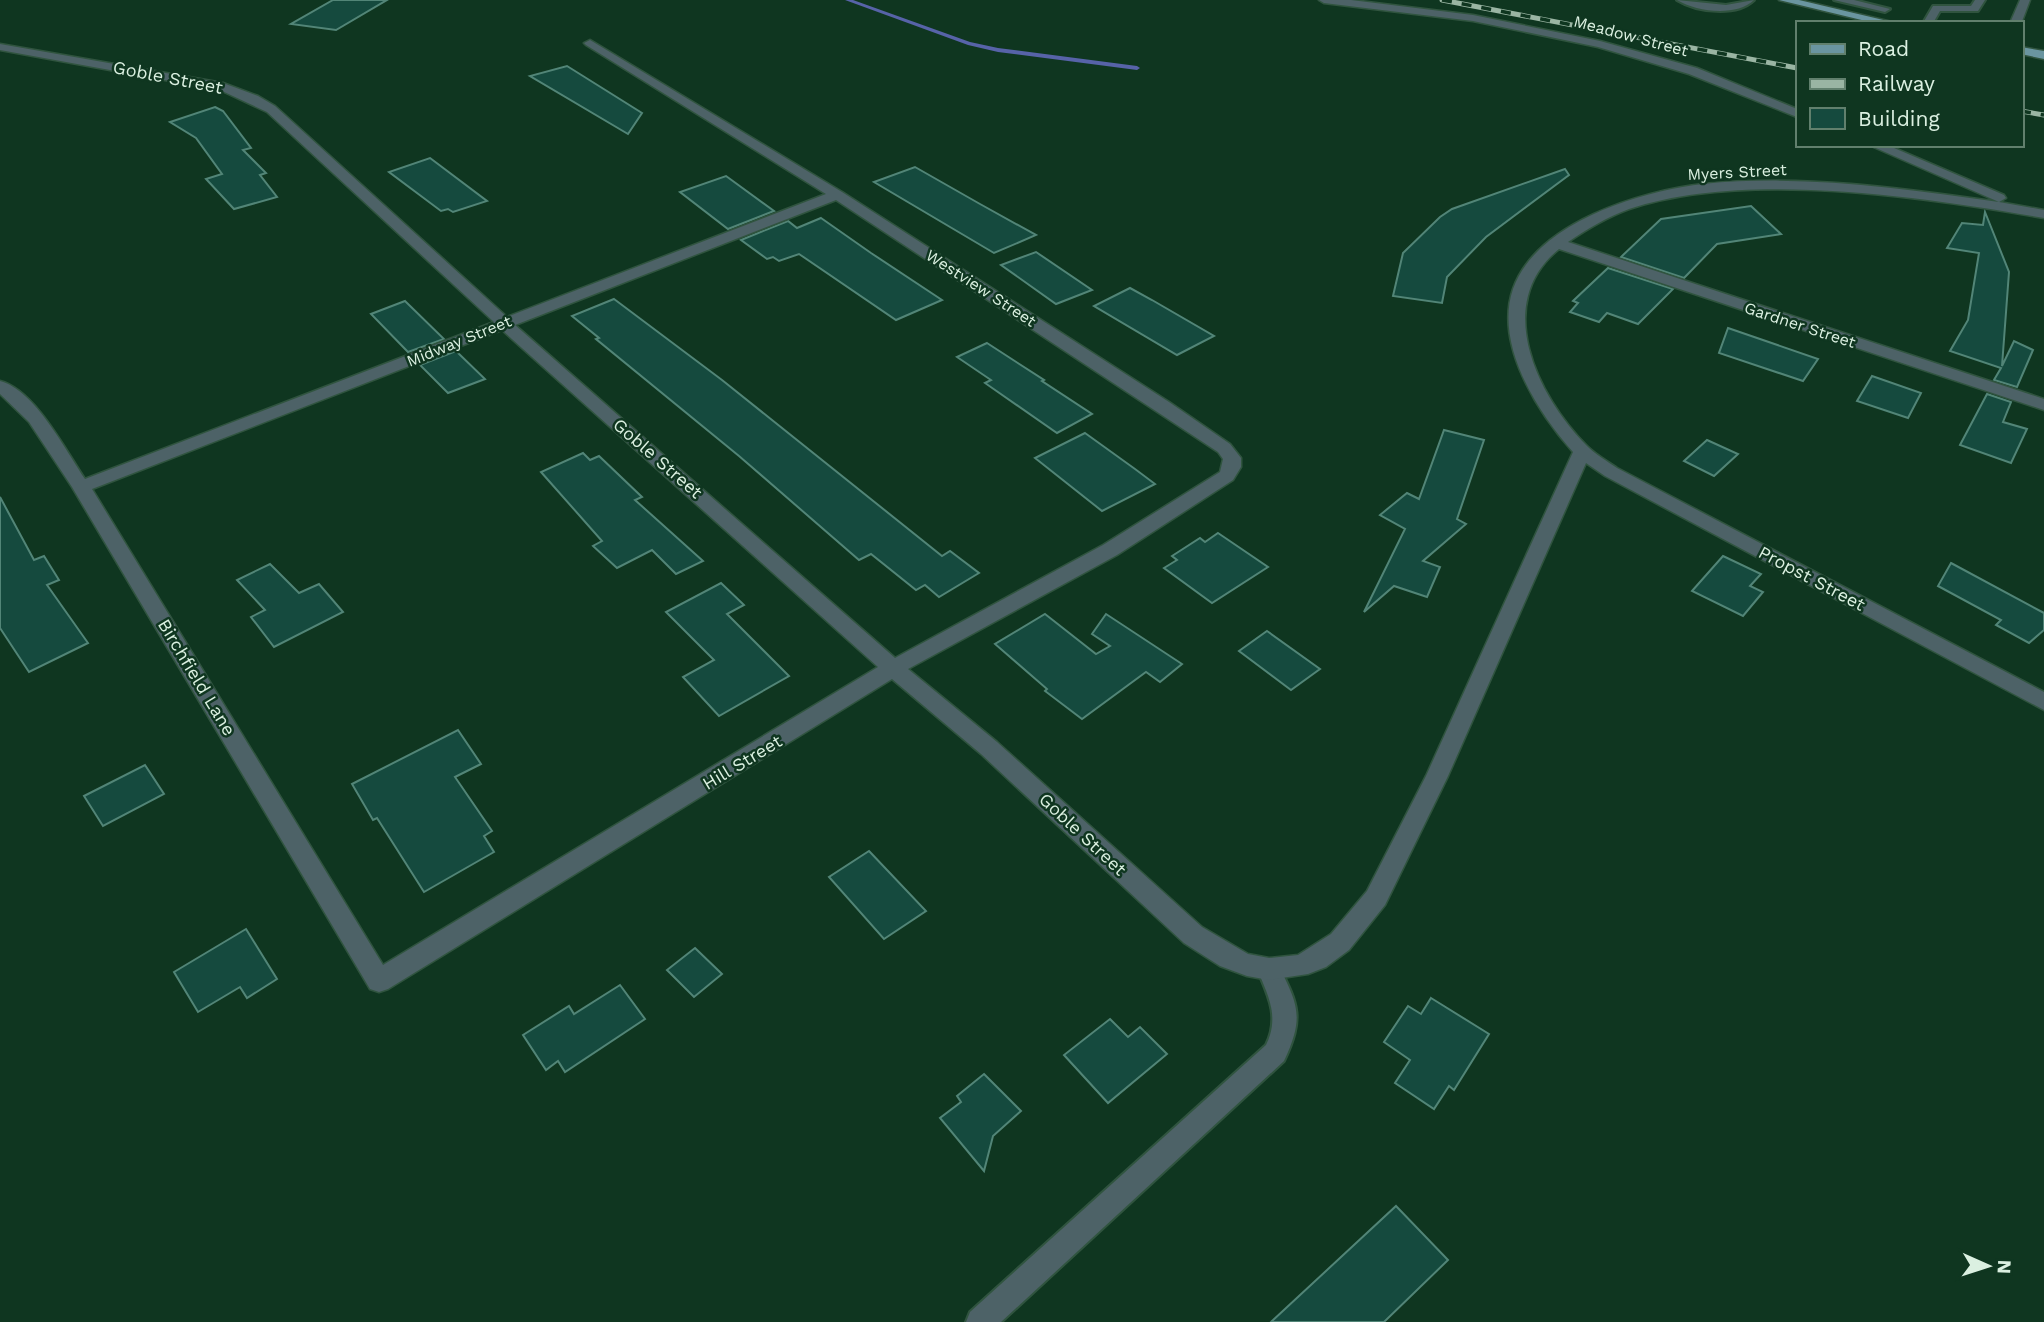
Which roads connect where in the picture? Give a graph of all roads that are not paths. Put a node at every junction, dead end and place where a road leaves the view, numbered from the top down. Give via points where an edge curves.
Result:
1 (1324, 0) edge
2 (1682, 0) edge
3 (1749, 0) edge
4 (1784, 0) edge
5 (1839, 0) edge
6 (1980, 0) edge
7 (2023, 0) edge
8 (1815, 3) edge
9 (1887, 5) edge
10 (1877, 20) junction
11 (1882, 21) edge
12 (1929, 21) edge
13 (2017, 21) edge
14 (590, 43) dead end
15 (0, 47) edge
16 (2023, 50) edge
17 (2044, 55) edge
18 (1796, 113) edge
19 (1880, 147) edge
20 (837, 195) junction
21 (2036, 212) edge
22 (1556, 243) junction
23 (504, 323) junction
24 (0, 386) edge
25 (2044, 405) edge
26 (1582, 451) junction
27 (81, 487) junction
28 (1110, 550) joint
29 (893, 668) junction
30 (2044, 702) edge
31 (1269, 969) junction
32 (379, 981) joint
33 (980, 1322) edge

1 - 18 street, Meadow Street via 1473,19 1600,44 1693,71
2 - 3 lane via 1731,8
4 - 8 main road
5 - 9 lane
6 - 12 lane via 1974,9 1937,8
7 - 13 street
8 - 10 main road
9 - 10 lane
10 - 11 main road
14 - 20 street, Westview Street
15 - 23 street, Goble Street via 223,87 254,99 271,109
16 - 17 main road
19 - 21 street
20 - 23 street, Midway Street
20 - 28 street, Westview Street via 1154,400 1232,457 1227,476
21 - 22 street, Myers Street via 1930,196 1812,186 1709,188 1605,213
22 - 25 street, Gardner Street
22 - 26 street, Myers Street via 1522,280 1517,295 1517,332 1544,401
23 - 27 street, Midway Street
23 - 29 street, Goble Street
24 - 27 street, Birchfield Lane via 16,396 34,418
26 - 30 street, Propst Street via 1611,472
26 - 31 street, Goble Street via 1437,776 1376,898 1340,942 1317,958 1299,966
27 - 32 street, Birchfield Lane
28 - 29 street, Hill Street
29 - 31 street, Goble Street via 989,748 1193,935 1229,958
29 - 32 street, Hill Street
31 - 33 lane via 1288,1021 1275,1053

